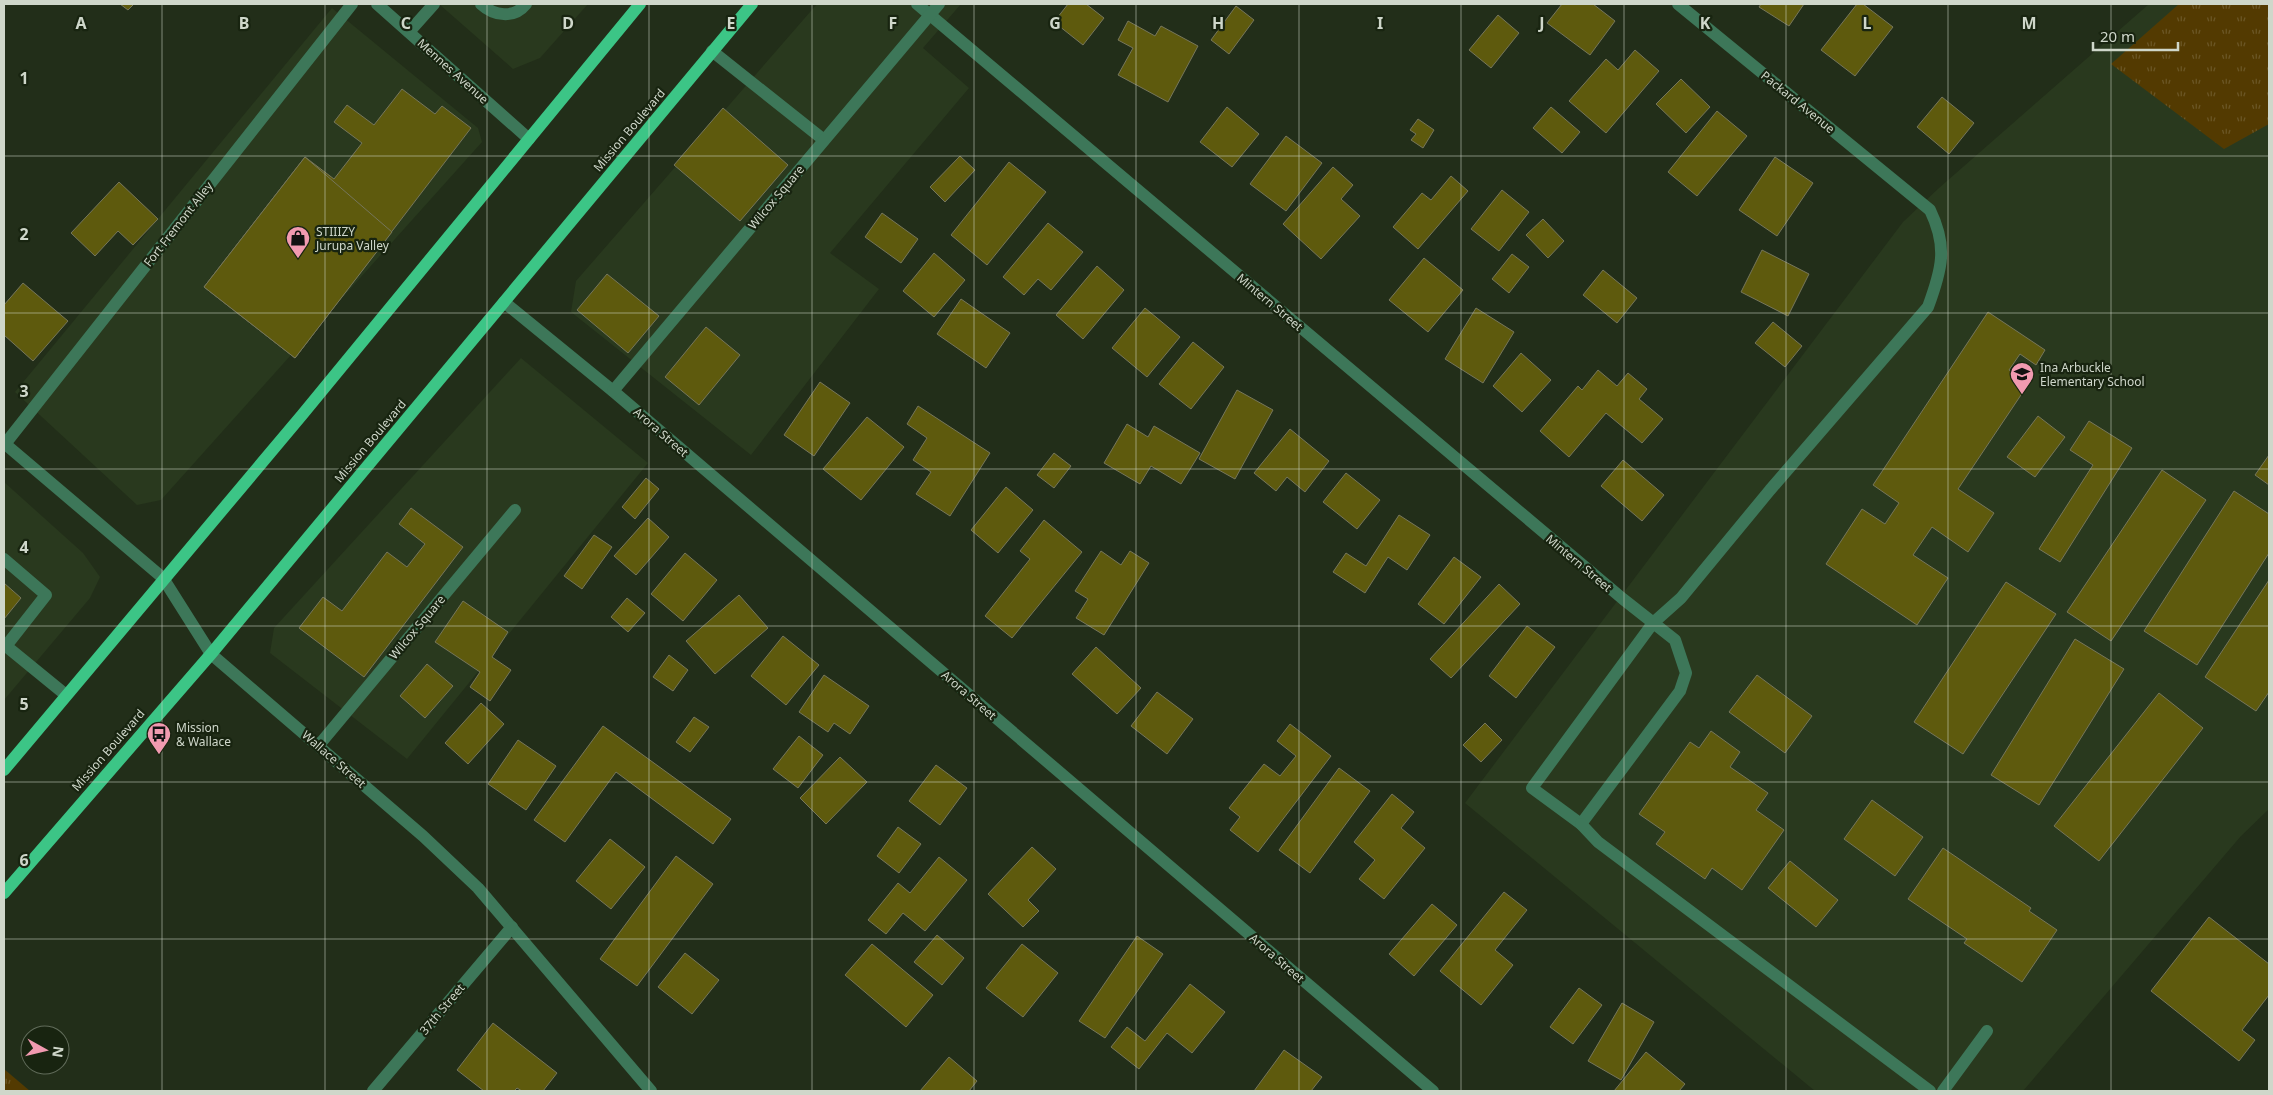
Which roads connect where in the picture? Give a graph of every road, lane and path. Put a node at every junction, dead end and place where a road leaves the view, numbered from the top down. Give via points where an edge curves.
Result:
1 (352, 4) edge
2 (377, 4) edge
3 (434, 4) edge
4 (481, 4) edge
5 (526, 4) edge
6 (640, 4) edge
7 (752, 4) edge
8 (917, 4) edge
9 (939, 4) edge
10 (1678, 4) edge
11 (930, 15) junction
12 (409, 32) junction
13 (712, 51) junction
14 (529, 139) junction
15 (824, 140) junction
16 (504, 302) junction
17 (613, 391) junction
18 (4, 444) edge
19 (515, 510) dead end
20 (4, 559) edge
21 (164, 578) junction
22 (1653, 623) junction
23 (211, 654) junction
24 (66, 695) junction
25 (319, 745) junction
26 (4, 770) edge
27 (1581, 824) junction
28 (4, 893) edge
29 (512, 927) junction
30 (1987, 1031) dead end
31 (373, 1091) edge
32 (650, 1091) edge
33 (1433, 1091) edge
34 (1930, 1091) edge
35 (1943, 1091) edge

1 - 18 street, Fort Fremont Alley
2 - 12 street, Mennes Avenue
3 - 12 street
4 - 5 street via 490,12 506,14 521,10
6 - 14 main road
7 - 13 main road, Mission Boulevard
8 - 11 street, Mintern Street
9 - 11 street, Wilcox Square
10 - 22 street, Packard Avenue via 1930,210 1943,247 1940,274 1928,306 1680,598
11 - 15 street, Wilcox Square
11 - 22 street, Mintern Street
12 - 14 street, Mennes Avenue
13 - 15 street
13 - 16 main road, Mission Boulevard
14 - 21 main road
15 - 17 street, Wilcox Square
16 - 17 street, Arora Street
16 - 23 main road, Mission Boulevard
17 - 33 street, Arora Street
18 - 21 street, Wallace Street
19 - 25 street, Wilcox Square
20 - 24 street via 46,595 6,646
21 - 23 street, Wallace Street
21 - 24 main road
22 - 27 street, Mintern Street via 1675,640 1686,673 1680,691
22 - 27 street, Packard Avenue via 1532,788
23 - 25 street, Wallace Street
23 - 28 main road, Mission Boulevard
24 - 26 main road
25 - 29 street, Wallace Street via 424,836 478,888
27 - 34 street via 1598,842
29 - 31 street, 37th Street
29 - 32 street, Wallace Street
30 - 35 street

